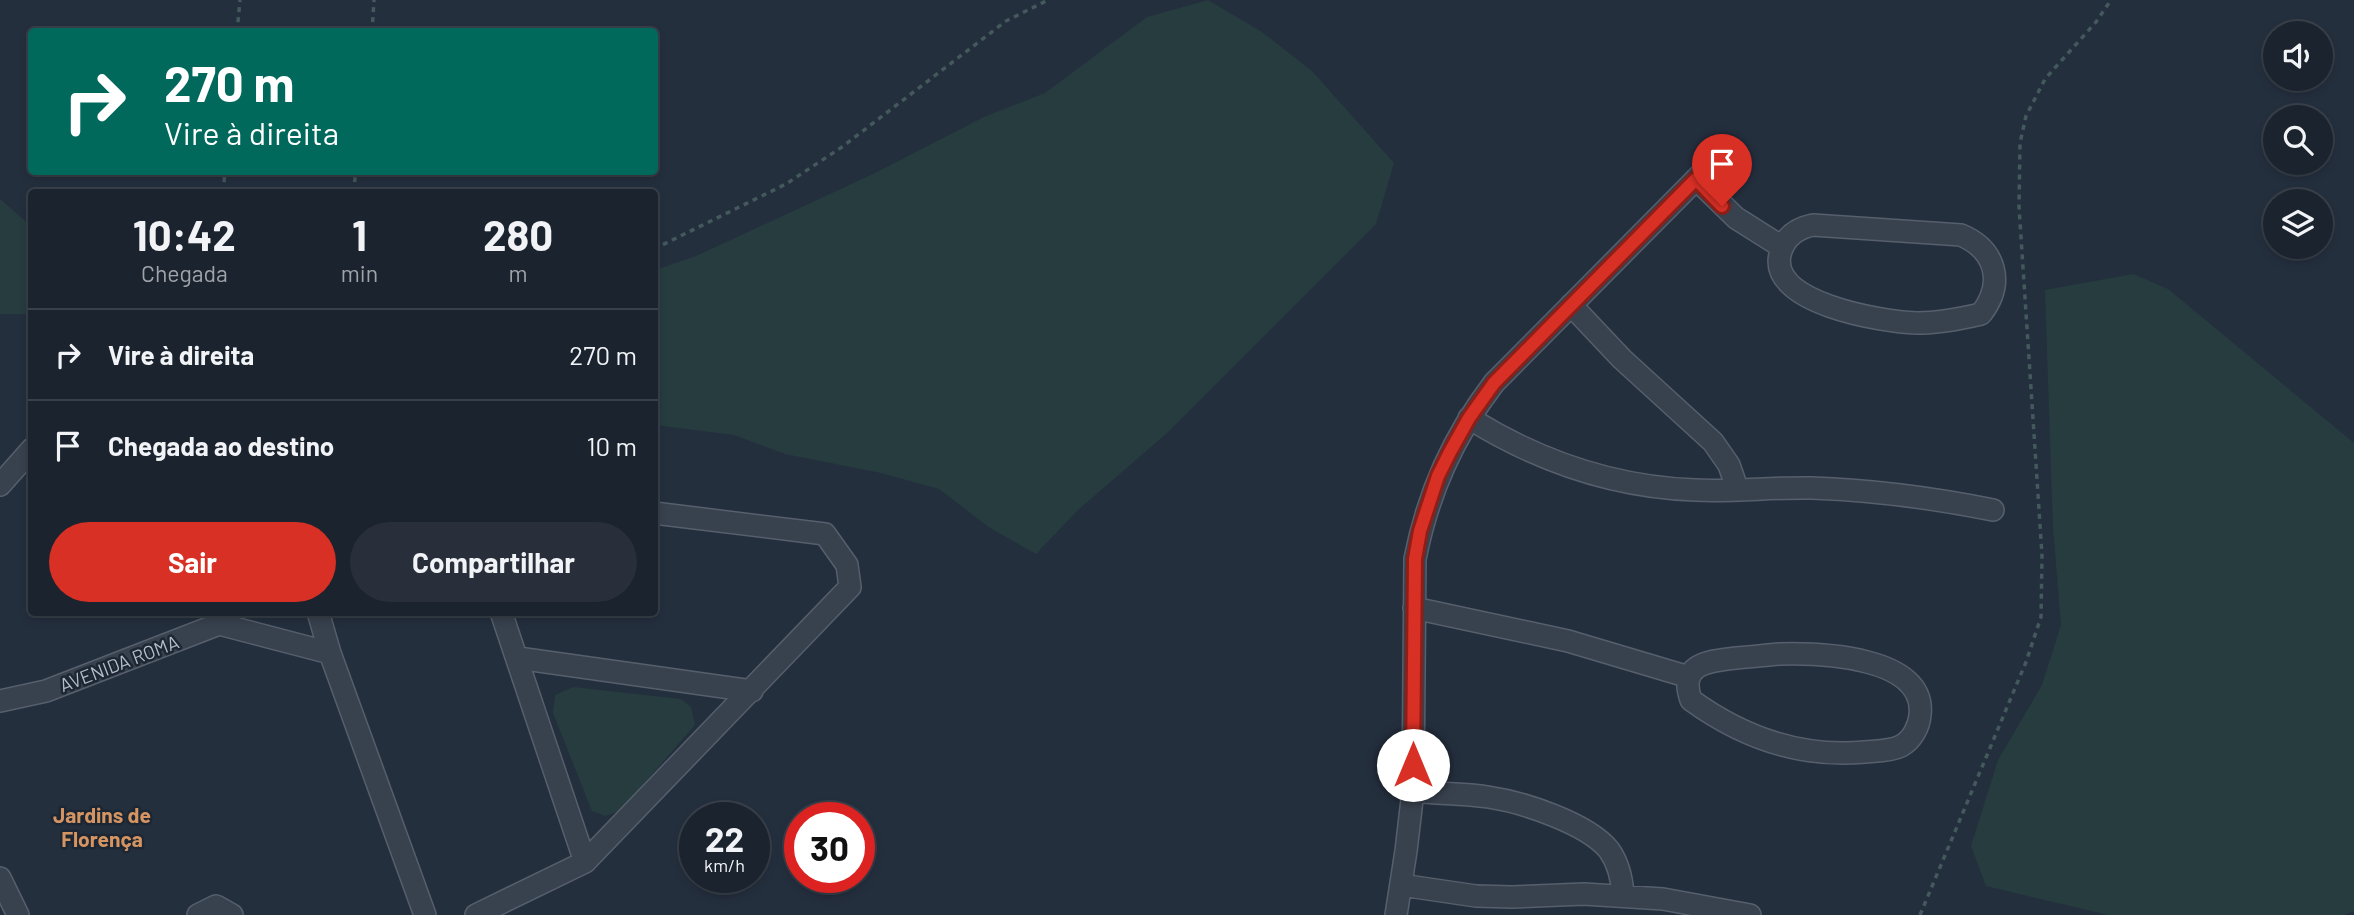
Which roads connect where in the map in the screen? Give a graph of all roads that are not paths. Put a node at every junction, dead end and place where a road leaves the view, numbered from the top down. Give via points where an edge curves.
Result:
1 (1724, 151) dead end
2 (1696, 179) junction
3 (1782, 247) junction
4 (1571, 305) junction
5 (1469, 418) junction
6 (28, 454) edge
7 (0, 485) edge
8 (1737, 488) junction
9 (1993, 510) dead end
10 (658, 513) edge
11 (1414, 608) junction
12 (319, 616) edge
13 (502, 616) edge
14 (225, 618) edge
15 (330, 653) junction
16 (518, 658) junction
17 (1689, 677) junction
18 (752, 691) junction
19 (0, 701) edge
20 (1413, 791) junction
21 (586, 862) junction
22 (0, 878) edge
23 (1401, 885) junction
24 (1623, 895) junction
25 (18, 915) edge
26 (425, 915) edge
27 (476, 915) edge
28 (1396, 915) edge
29 (1750, 915) edge

1 - 2 street
2 - 3 street via 1736,218
2 - 4 street
3 - 3 street via 1780,272 1787,281 1819,301 1878,320 1920,323 1981,314 1992,296 1995,275 1987,254 1961,235 1813,225 1798,230
4 - 5 street via 1494,383
4 - 8 street via 1632,369 1713,442 1729,465
5 - 8 street via 1528,452 1614,481 1670,489
5 - 11 street via 1438,476 1420,531
6 - 7 street
8 - 9 street via 1858,490
10 - 18 street via 825,534 847,565 850,587
11 - 17 street via 1568,641
11 - 20 street
12 - 15 street
13 - 16 street
14 - 15 street
14 - 19 street, AVENIDA ROMA via 46,691
15 - 26 street
16 - 18 street
16 - 21 street
17 - 17 street via 1691,700 1719,719 1772,743 1815,752 1899,747 1914,733 1920,714 1913,687 1899,674 1841,657 1780,654 1710,660
18 - 21 street
20 - 23 street
20 - 24 street via 1488,797 1558,818 1610,852
21 - 27 street
22 - 25 street
23 - 24 street via 1500,897
23 - 28 street
24 - 29 street

